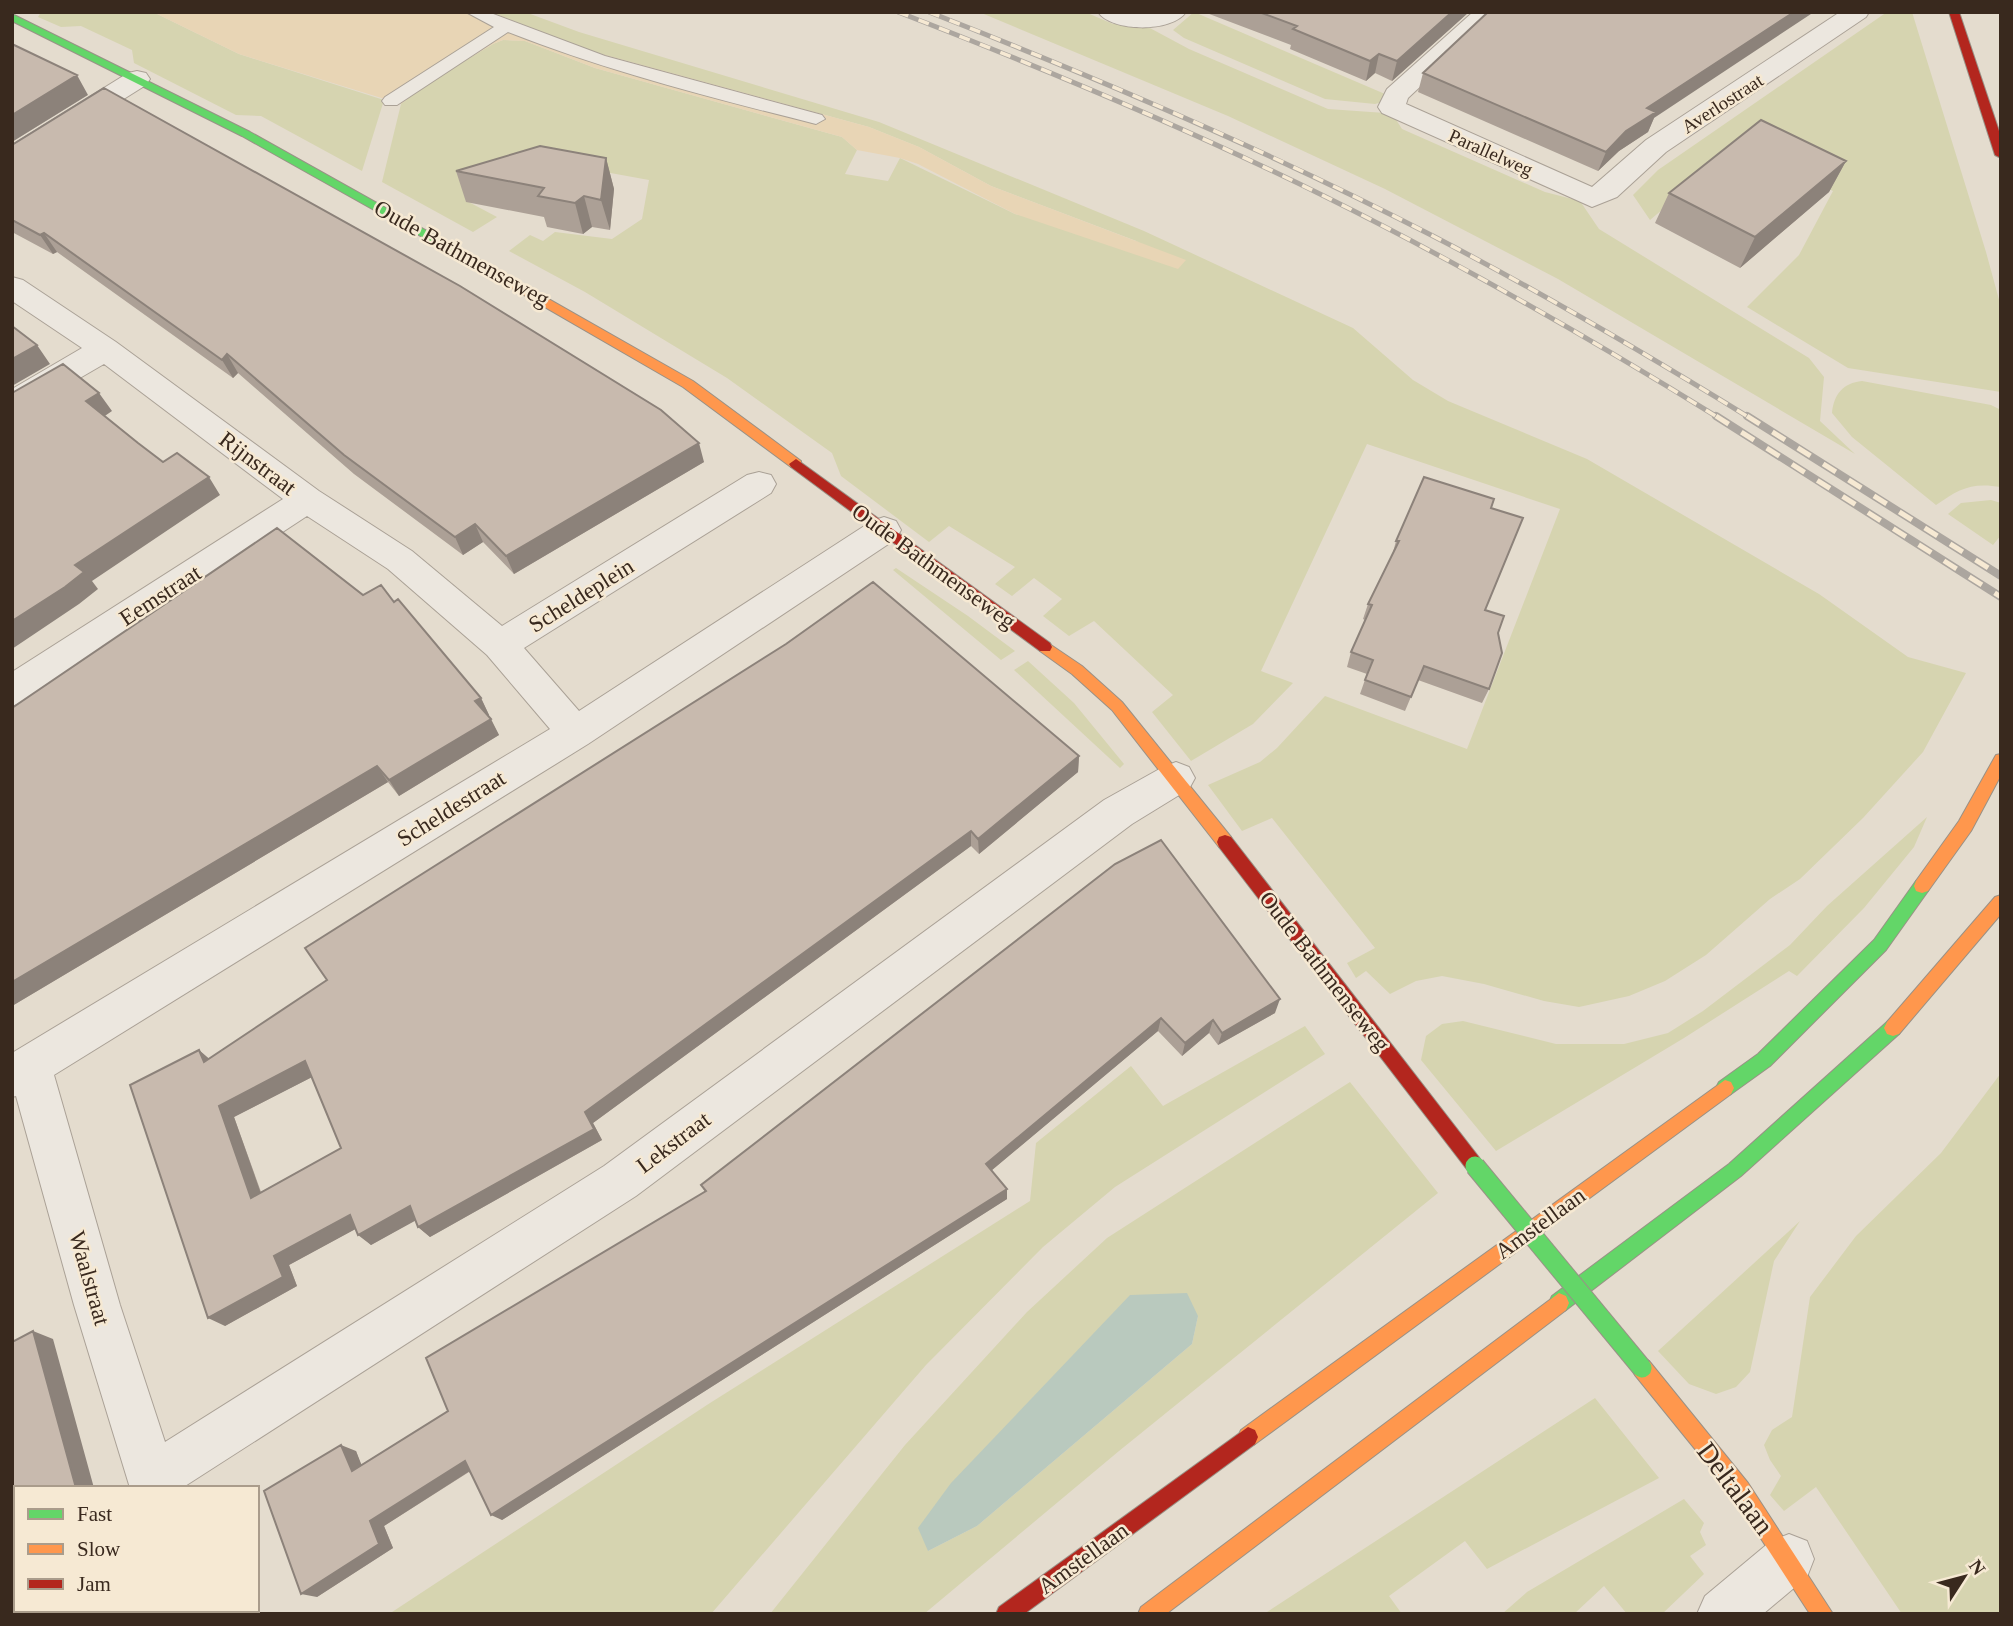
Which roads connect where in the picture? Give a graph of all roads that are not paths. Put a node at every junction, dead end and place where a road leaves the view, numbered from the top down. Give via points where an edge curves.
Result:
1 (474, 12) edge
2 (1110, 12) edge
3 (1174, 12) edge
4 (1488, 12) edge
5 (1857, 12) edge
6 (1954, 12) edge
7 (12, 17) edge
8 (505, 27) junction
9 (137, 79) junction
10 (391, 102) dead end
11 (816, 119) dead end
12 (2001, 155) edge
13 (12, 157) edge
14 (1592, 198) joint
15 (12, 286) edge
16 (105, 349) junction
17 (12, 403) edge
18 (760, 484) dead end
19 (307, 500) junction
20 (884, 530) junction
21 (500, 645) junction
22 (12, 691) edge
23 (575, 733) junction
24 (2001, 760) edge
25 (1176, 778) junction
26 (2001, 902) edge
27 (21, 1072) edge
28 (1642, 1368) joint
29 (154, 1483) edge
30 (1789, 1559) junction
31 (1006, 1614) edge
32 (1148, 1614) edge
33 (1723, 1614) edge
34 (1823, 1614) edge

1 - 8 lane
2 - 3 street via 1150,22
4 - 14 street, Parallelweg via 1396,95 1391,107
5 - 14 street, Averlostraat via 1656,146 1607,191
6 - 12 street
7 - 9 street, Oude Bathmenseweg
8 - 10 lane
8 - 11 lane via 614,63
9 - 13 street
9 - 20 street, Oude Bathmenseweg via 356,193 688,384
15 - 16 street, Rijnstraat
16 - 17 street
16 - 19 street, Rijnstraat
18 - 21 street, Scheldeplein
19 - 21 street, Rijnstraat via 400,560
19 - 22 street, Eemstraat
20 - 23 street, Scheldestraat
20 - 25 street, Oude Bathmenseweg via 1077,670 1116,706
21 - 23 street, Scheldeplein
23 - 27 street, Scheldestraat
24 - 31 street, Amstellaan via 1965,826 1880,945 1764,1060
25 - 28 street, Oude Bathmenseweg, bridge via 1475,1167
25 - 29 street, Lekstraat via 1118,812 620,1181
26 - 32 street via 1891,1030 1735,1170
27 - 29 street, Waalstraat
28 - 30 street, Deltalaan via 1741,1490
30 - 33 street
30 - 34 street, Deltalaan

